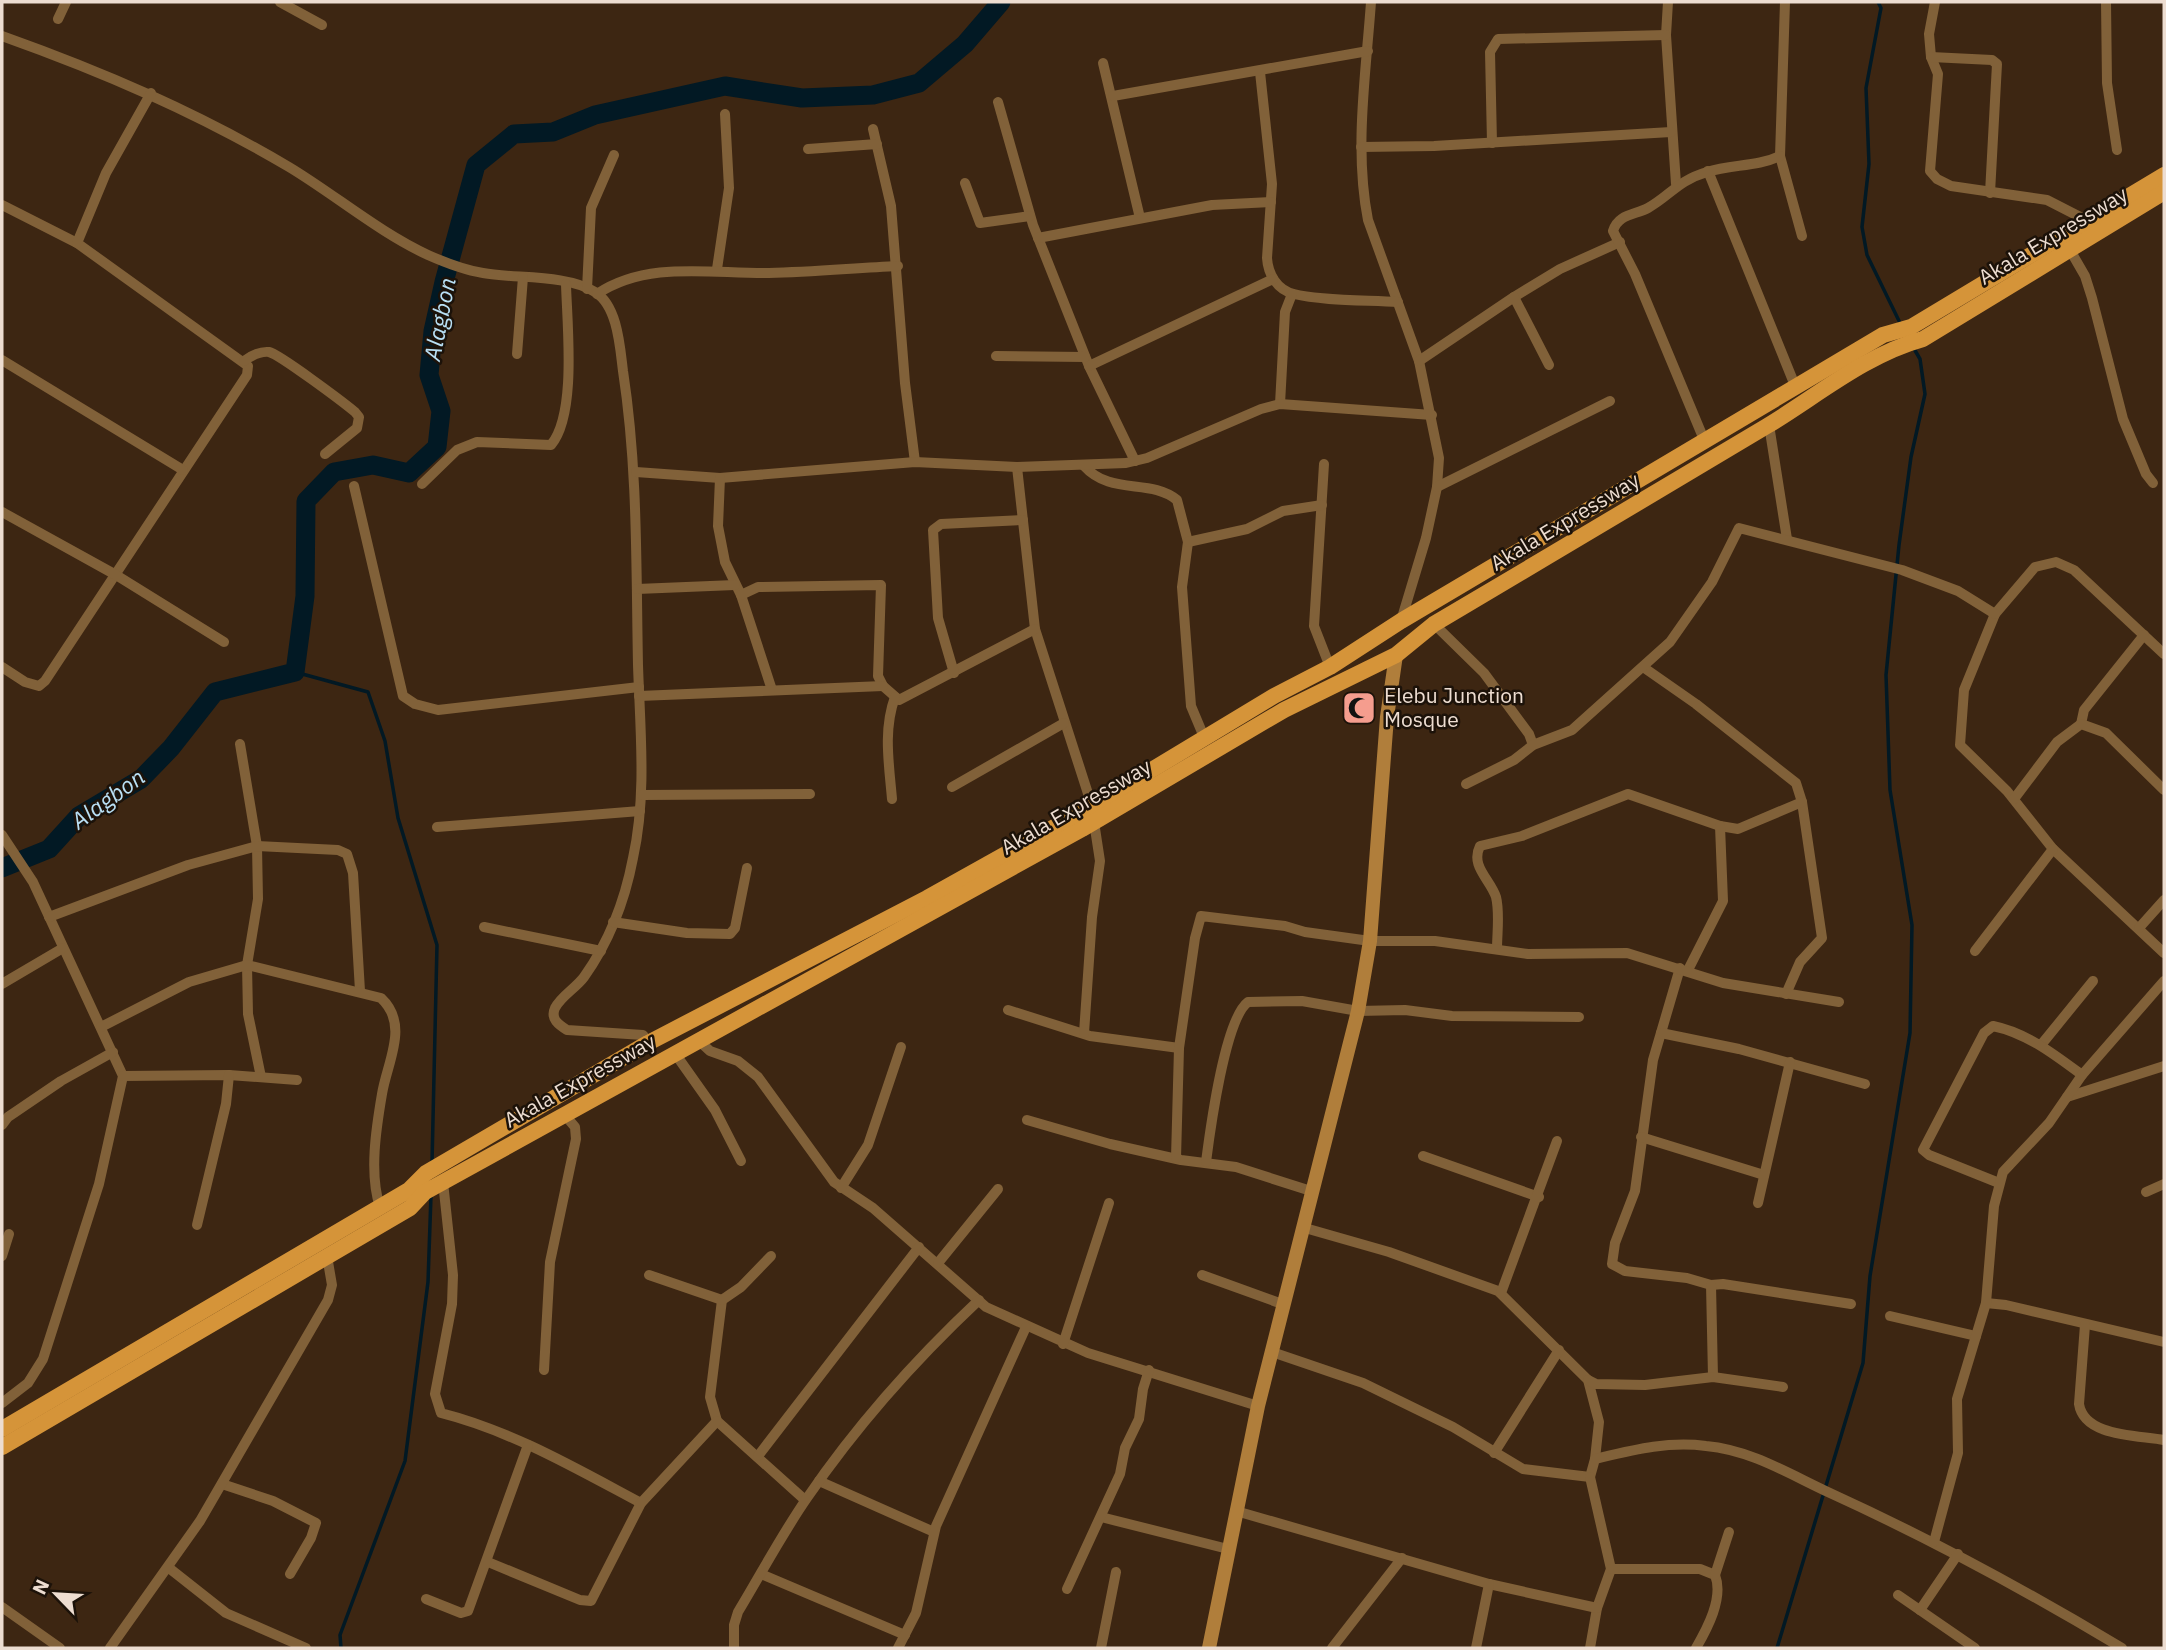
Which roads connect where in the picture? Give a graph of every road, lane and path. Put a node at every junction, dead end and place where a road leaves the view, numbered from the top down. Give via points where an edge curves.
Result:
1 (66, 2) edge
2 (281, 2) edge
3 (1371, 2) edge
4 (1668, 2) edge
5 (1785, 2) edge
6 (1935, 2) edge
7 (2106, 2) edge
8 (58, 19) dead end
9 (322, 25) dead end
10 (1666, 35) junction
11 (2, 36) edge
12 (1368, 51) junction
13 (1931, 57) junction
14 (1103, 63) dead end
15 (1260, 72) junction
16 (150, 93) junction
17 (1113, 96) junction
18 (998, 102) dead end
19 (725, 114) dead end
20 (873, 129) dead end
21 (1671, 132) junction
22 (1492, 143) junction
23 (877, 144) junction
24 (1361, 147) junction
25 (808, 149) dead end
26 (2117, 150) dead end
27 (614, 155) dead end
28 (1780, 156) junction
29 (1708, 171) junction
30 (2164, 175) edge
31 (965, 183) dead end
32 (1676, 184) junction
33 (2164, 192) edge
34 (1990, 193) junction
35 (1271, 202) junction
36 (2, 205) edge
37 (1030, 216) junction
38 (1140, 218) junction
39 (2088, 222) junction
40 (1802, 236) dead end
41 (1038, 238) junction
42 (1620, 242) junction
43 (77, 243) junction
44 (2070, 250) junction
45 (898, 266) junction
46 (717, 270) junction
47 (523, 277) junction
48 (1273, 279) junction
49 (566, 284) junction
50 (592, 291) junction
51 (1292, 294) junction
52 (1514, 297) junction
53 (1398, 302) junction
54 (1917, 333) junction
55 (517, 354) dead end
56 (996, 356) dead end
57 (2, 360) edge
58 (244, 361) junction
59 (1419, 361) junction
60 (1087, 362) junction
61 (1549, 365) dead end
62 (1796, 388) junction
63 (1610, 401) dead end
64 (1280, 404) junction
65 (1432, 415) junction
66 (1769, 425) junction
67 (1705, 442) junction
68 (325, 454) dead end
69 (1135, 461) junction
70 (915, 462) junction
71 (1324, 464) dead end
72 (1084, 466) junction
73 (1017, 467) junction
74 (183, 470) junction
75 (636, 471) junction
76 (720, 478) junction
77 (2154, 483) dead end
78 (422, 484) dead end
79 (354, 486) dead end
80 (1437, 487) junction
81 (1322, 505) junction
82 (2, 512) edge
83 (1023, 520) junction
84 (1787, 539) junction
85 (1188, 542) junction
86 (116, 575) junction
87 (735, 585) junction
88 (637, 589) junction
89 (741, 595) junction
90 (1995, 614) junction
91 (1401, 621) junction
92 (1434, 624) junction
93 (1035, 629) junction
94 (2144, 635) junction
95 (224, 642) dead end
96 (2164, 654) edge
97 (1396, 655) junction
98 (2, 667) edge
99 (1330, 667) junction
100 (1643, 667) junction
101 (954, 673) junction
102 (883, 686) junction
103 (772, 690) junction
104 (639, 692) junction
105 (1274, 696) junction
106 (895, 697) junction
107 (1284, 710) junction
108 (1064, 723) junction
109 (2081, 724) junction
110 (1205, 737) junction
111 (240, 744) dead end
112 (1533, 745) junction
113 (1466, 784) dead end
114 (951, 788) dead end
115 (2164, 790) edge
116 (810, 794) dead end
117 (642, 795) junction
118 (892, 799) dead end
119 (2014, 799) junction
120 (1802, 803) junction
121 (640, 811) junction
122 (1093, 814) junction
123 (1720, 826) junction
124 (437, 827) dead end
125 (2, 835) edge
126 (257, 846) junction
127 (2053, 849) junction
128 (747, 867) dead end
129 (2164, 900) edge
130 (49, 917) junction
131 (613, 922) junction
132 (484, 927) dead end
133 (2139, 928) junction
134 (1370, 941) junction
135 (63, 948) junction
136 (1497, 948) junction
137 (601, 951) junction
138 (1975, 951) dead end
139 (2164, 953) edge
140 (247, 965) junction
141 (1684, 969) junction
142 (2093, 981) dead end
143 (2164, 981) edge
144 (2, 984) edge
145 (360, 991) junction
146 (745, 993) junction
147 (1786, 995) junction
148 (1839, 1002) dead end
149 (1008, 1010) dead end
150 (753, 1011) junction
151 (1358, 1011) junction
152 (1578, 1017) dead end
153 (102, 1027) junction
154 (1084, 1033) junction
155 (1661, 1033) junction
156 (697, 1039) junction
157 (648, 1043) junction
158 (2041, 1045) junction
159 (901, 1047) dead end
160 (1179, 1048) junction
161 (113, 1052) junction
162 (674, 1052) junction
163 (1790, 1062) junction
164 (2164, 1066) edge
165 (229, 1075) junction
166 (2082, 1075) junction
167 (123, 1076) junction
168 (261, 1077) junction
169 (297, 1080) dead end
170 (1865, 1084) dead end
171 (2067, 1097) junction
172 (2, 1106) edge
173 (564, 1114) junction
174 (1027, 1120) dead end
175 (5, 1121) edge
176 (1641, 1137) junction
177 (1557, 1141) dead end
178 (1423, 1156) dead end
179 (1176, 1158) junction
180 (741, 1161) dead end
181 (1206, 1161) junction
182 (1764, 1175) junction
183 (443, 1182) junction
184 (1999, 1183) junction
185 (2164, 1184) edge
186 (841, 1188) junction
187 (998, 1189) dead end
188 (1311, 1191) junction
189 (2146, 1192) dead end
190 (1539, 1196) junction
191 (1110, 1203) dead end
192 (1758, 1203) dead end
193 (380, 1207) junction
194 (197, 1225) dead end
195 (1305, 1228) junction
196 (9, 1234) dead end
197 (919, 1247) junction
198 (771, 1255) dead end
199 (2, 1256) edge
200 (327, 1256) junction
201 (937, 1263) junction
202 (649, 1275) dead end
203 (1202, 1275) dead end
204 (1711, 1285) junction
205 (258, 1287) junction
206 (1501, 1293) junction
207 (722, 1300) junction
208 (979, 1300) junction
209 (1986, 1303) junction
210 (1851, 1304) dead end
211 (1285, 1305) junction
212 (1890, 1316) dead end
213 (2085, 1325) junction
214 (1026, 1327) junction
215 (1976, 1336) junction
216 (2164, 1342) edge
217 (1063, 1344) junction
218 (1559, 1350) junction
219 (1272, 1352) junction
220 (544, 1370) dead end
221 (1149, 1370) junction
222 (1713, 1377) junction
223 (1588, 1380) junction
224 (1783, 1387) dead end
225 (68, 1389) junction
226 (2, 1403) edge
227 (75, 1404) junction
228 (1258, 1406) junction
229 (717, 1421) junction
230 (2, 1429) edge
231 (2164, 1440) edge
232 (528, 1445) junction
233 (2, 1447) edge
234 (1494, 1453) junction
235 (758, 1456) junction
236 (1595, 1459) junction
237 (1590, 1477) junction
238 (819, 1481) junction
239 (222, 1484) junction
240 (805, 1500) junction
241 (641, 1503) junction
242 (1236, 1511) junction
243 (1101, 1517) junction
244 (933, 1532) junction
245 (1729, 1532) dead end
246 (1934, 1542) junction
247 (1228, 1549) junction
248 (1958, 1554) junction
249 (1402, 1558) junction
250 (488, 1562) junction
251 (169, 1569) junction
252 (1611, 1569) junction
253 (1116, 1572) dead end
254 (290, 1574) dead end
255 (761, 1574) junction
256 (1715, 1575) junction
257 (1489, 1584) junction
258 (1067, 1589) dead end
259 (1898, 1595) dead end
260 (426, 1599) dead end
261 (2, 1607) edge
262 (1598, 1608) junction
263 (1920, 1610) junction
264 (905, 1635) junction
265 (60, 1648) edge
266 (110, 1648) edge
267 (306, 1648) edge
268 (732, 1648) edge
269 (898, 1648) edge
270 (1101, 1648) edge
271 (1209, 1648) edge
272 (1332, 1648) edge
273 (1476, 1648) edge
274 (1590, 1648) edge
275 (1696, 1648) edge
276 (1975, 1648) edge
277 (2122, 1648) edge

1 - 8 street
2 - 9 street
3 - 12 street
4 - 10 street
5 - 28 street
6 - 13 street via 1929,34
7 - 26 street via 2107,83
10 - 21 street
10 - 22 street via 1498,40 1490,52
11 - 16 street
12 - 15 street
12 - 24 street
13 - 34 street via 1938,74 1930,171 1951,186
13 - 34 street via 1997,64
14 - 17 street
15 - 17 street
15 - 35 street
16 - 43 street via 106,173
16 - 47 street via 289,167 423,252 481,273
17 - 38 street
18 - 37 street
19 - 46 street via 729,188
20 - 23 street
21 - 22 street
21 - 32 street
22 - 24 street
23 - 25 street
23 - 45 street
24 - 53 street via 1368,220
27 - 50 street via 591,208
28 - 29 street
28 - 40 street
29 - 32 street
29 - 62 street
30 - 39 main road, Akala Expressway
31 - 37 street via 980,223
32 - 42 street via 1647,208 1621,219 1613,230
33 - 44 main road, Akala Expressway
34 - 39 street via 2047,200
35 - 38 street via 1212,205
35 - 48 street via 1267,269
36 - 43 street
37 - 41 street
38 - 41 street
39 - 54 main road, Akala Expressway
41 - 60 street
42 - 52 street via 1560,269
42 - 67 street
43 - 58 street
44 - 54 main road, Akala Expressway
44 - 77 street via 2092,298 2123,419
45 - 46 street via 769,273
45 - 70 street
46 - 50 street via 692,269 623,280
47 - 49 street
47 - 55 street
48 - 51 street
48 - 60 street
49 - 50 street
49 - 78 street via 570,329 564,413 556,439 551,445 466,445
50 - 75 street via 612,314
51 - 53 street
51 - 64 street via 1285,307
52 - 59 street
52 - 61 street
53 - 59 street
54 - 62 main road, Akala Expressway via 1884,335
54 - 66 main road, Akala Expressway
56 - 60 street
57 - 74 street
58 - 68 street via 270,352 355,412 359,417 356,428
58 - 74 street via 247,375
59 - 65 street
60 - 69 street
62 - 67 main road, Akala Expressway
63 - 80 street
64 - 65 street
64 - 69 street
65 - 80 street via 1439,457
66 - 84 street
66 - 92 main road, Akala Expressway
67 - 91 main road, Akala Expressway
69 - 72 street
70 - 73 street
70 - 76 street
71 - 81 street
72 - 73 street
72 - 85 street via 1099,480 1172,496
73 - 83 street
74 - 86 street
75 - 76 street
75 - 88 street
76 - 87 street via 718,526 724,562
79 - 104 street via 403,696 438,710
80 - 91 street
81 - 85 street via 1283,511 1247,529
81 - 99 street via 1314,626
82 - 86 street
83 - 93 street
83 - 101 street via 941,524 933,530 938,618
84 - 90 street via 1902,570 1958,591
84 - 100 street via 1735,531 1691,616
85 - 110 street via 1182,587 1188,676 1191,706
86 - 95 street
86 - 98 street via 39,686
87 - 88 street
87 - 89 street
88 - 104 street
89 - 102 street via 758,587 881,585 878,677
89 - 103 street
90 - 94 street via 2035,567 2056,562 2074,570
90 - 119 street via 1964,690 1960,745
91 - 99 main road, Akala Expressway
92 - 97 main road, Akala Expressway
92 - 112 street via 1484,673
93 - 101 street
93 - 108 street
94 - 96 street
94 - 109 street via 2084,710
97 - 107 main road, Akala Expressway
97 - 134 street
99 - 105 main road, Akala Expressway
100 - 112 street via 1572,730
100 - 120 street via 1792,778
101 - 106 street via 902,700
102 - 103 street
102 - 106 street
103 - 104 street
104 - 117 street
105 - 107 main road
105 - 110 main road, Akala Expressway
106 - 118 street via 887,738
107 - 122 main road, Akala Expressway
108 - 114 street
108 - 122 street
109 - 115 street via 2106,733
109 - 119 street via 2057,742
110 - 122 main road, Akala Expressway
111 - 126 street
112 - 113 street
116 - 117 street
117 - 121 street
119 - 127 street
120 - 123 street via 1738,829
120 - 147 street via 1822,939 1800,962
121 - 124 street
121 - 131 street via 630,873
122 - 146 main road, Akala Expressway
122 - 150 main road, Akala Expressway
122 - 154 street via 1100,861
123 - 136 street via 1631,794 1522,836 1480,846 1480,870 1495,896
123 - 141 street via 1723,901
125 - 130 street via 20,858
126 - 130 street via 188,865
126 - 140 street via 258,900
126 - 145 street via 320,847 347,854 353,873
127 - 133 street
127 - 138 street
128 - 131 street via 730,934
129 - 133 street
130 - 135 street
131 - 137 street
132 - 137 street
133 - 139 street
134 - 136 street
134 - 151 street
134 - 160 street via 1201,916
135 - 144 street
135 - 153 street
136 - 141 street via 1552,955 1628,953
137 - 157 street via 576,988 555,1007 555,1021 577,1032 643,1035
140 - 145 street
140 - 153 street via 189,982
140 - 168 street via 248,1014
141 - 147 street
141 - 155 street
142 - 158 street
143 - 166 street
145 - 193 street via 387,1003 395,1026 376,1145 374,1183
146 - 150 main road
146 - 157 main road, Akala Expressway
147 - 148 street
149 - 154 street
150 - 156 main road, Akala Expressway
151 - 152 street
151 - 181 street via 1284,1000 1255,1000 1243,1006 1217,1083
151 - 188 street
153 - 161 street
154 - 160 street
155 - 163 street
155 - 176 street
156 - 162 main road, Akala Expressway
156 - 186 street via 758,1077
157 - 193 main road, Akala Expressway via 426,1173 409,1190
158 - 166 street
158 - 184 street via 1993,1026 1984,1033 1925,1141 1923,1150 1928,1155
159 - 186 street via 868,1145
160 - 179 street
161 - 167 street
161 - 175 street via 61,1081
162 - 173 main road, Akala Expressway
162 - 180 street via 715,1110
163 - 170 street
163 - 182 street
164 - 171 street
165 - 167 street
165 - 168 street
165 - 194 street
166 - 171 street
167 - 226 street via 99,1185 44,1359 36,1374
168 - 169 street
171 - 184 street via 2049,1123 2018,1153
172 - 175 street
173 - 183 main road, Akala Expressway
173 - 220 street via 575,1128 576,1139 550,1262
174 - 179 street
176 - 182 street
176 - 204 street via 1635,1191 1612,1264 1625,1272 1676,1276
177 - 190 street
178 - 190 street
179 - 181 street
181 - 188 street
182 - 192 street
183 - 200 main road, Akala Expressway via 410,1208
183 - 232 street via 453,1295 435,1394 437,1407 440,1413
184 - 209 street
185 - 189 street
186 - 197 street
187 - 201 street
188 - 195 street
190 - 206 street
191 - 217 street
193 - 205 main road, Akala Expressway
195 - 206 street via 1389,1252
195 - 211 street
196 - 199 street
197 - 201 street
197 - 235 street
198 - 207 street
200 - 205 main road, Akala Expressway
200 - 239 street via 332,1285 328,1300
201 - 208 street
202 - 207 street
203 - 211 street
204 - 210 street
204 - 222 street
205 - 225 main road, Akala Expressway
205 - 227 main road, Akala Expressway
206 - 218 street
207 - 229 street via 710,1398
208 - 214 street
208 - 238 street via 921,1355
209 - 213 street
209 - 215 street
211 - 219 street
212 - 215 street
213 - 216 street
213 - 231 street via 2082,1416 2099,1428
214 - 217 street
214 - 244 street
215 - 246 street via 1957,1399 1958,1453
217 - 221 street
218 - 223 street
218 - 234 street
219 - 228 street
219 - 234 street via 1363,1383 1454,1427
221 - 228 street
221 - 243 street via 1139,1419
222 - 223 street via 1645,1385
222 - 224 street
223 - 236 street via 1600,1422
225 - 227 main road
225 - 230 main road, Akala Expressway
227 - 233 main road, Akala Expressway
228 - 242 street
229 - 235 street
229 - 241 street
232 - 241 street
232 - 250 street
234 - 237 street via 1523,1469
235 - 240 street
236 - 237 street
236 - 246 street via 1665,1443 1708,1446 1756,1457
237 - 252 street
238 - 240 street
238 - 244 street
239 - 251 street
239 - 254 street via 316,1522
240 - 255 street
241 - 250 street via 591,1601
242 - 247 street
242 - 249 street
243 - 247 street
243 - 258 street
244 - 264 street via 928,1571
245 - 256 street
246 - 248 street
247 - 271 street
248 - 263 street
248 - 277 street
249 - 257 street
249 - 272 street
250 - 260 street via 466,1614
251 - 266 street
251 - 267 street via 226,1613
252 - 256 street via 1700,1569
252 - 262 street
253 - 270 street
255 - 264 street
255 - 268 street via 738,1612
256 - 275 street via 1718,1583 1711,1619
257 - 262 street
257 - 273 street
259 - 263 street
261 - 265 street
262 - 274 street
263 - 276 street
264 - 269 street

